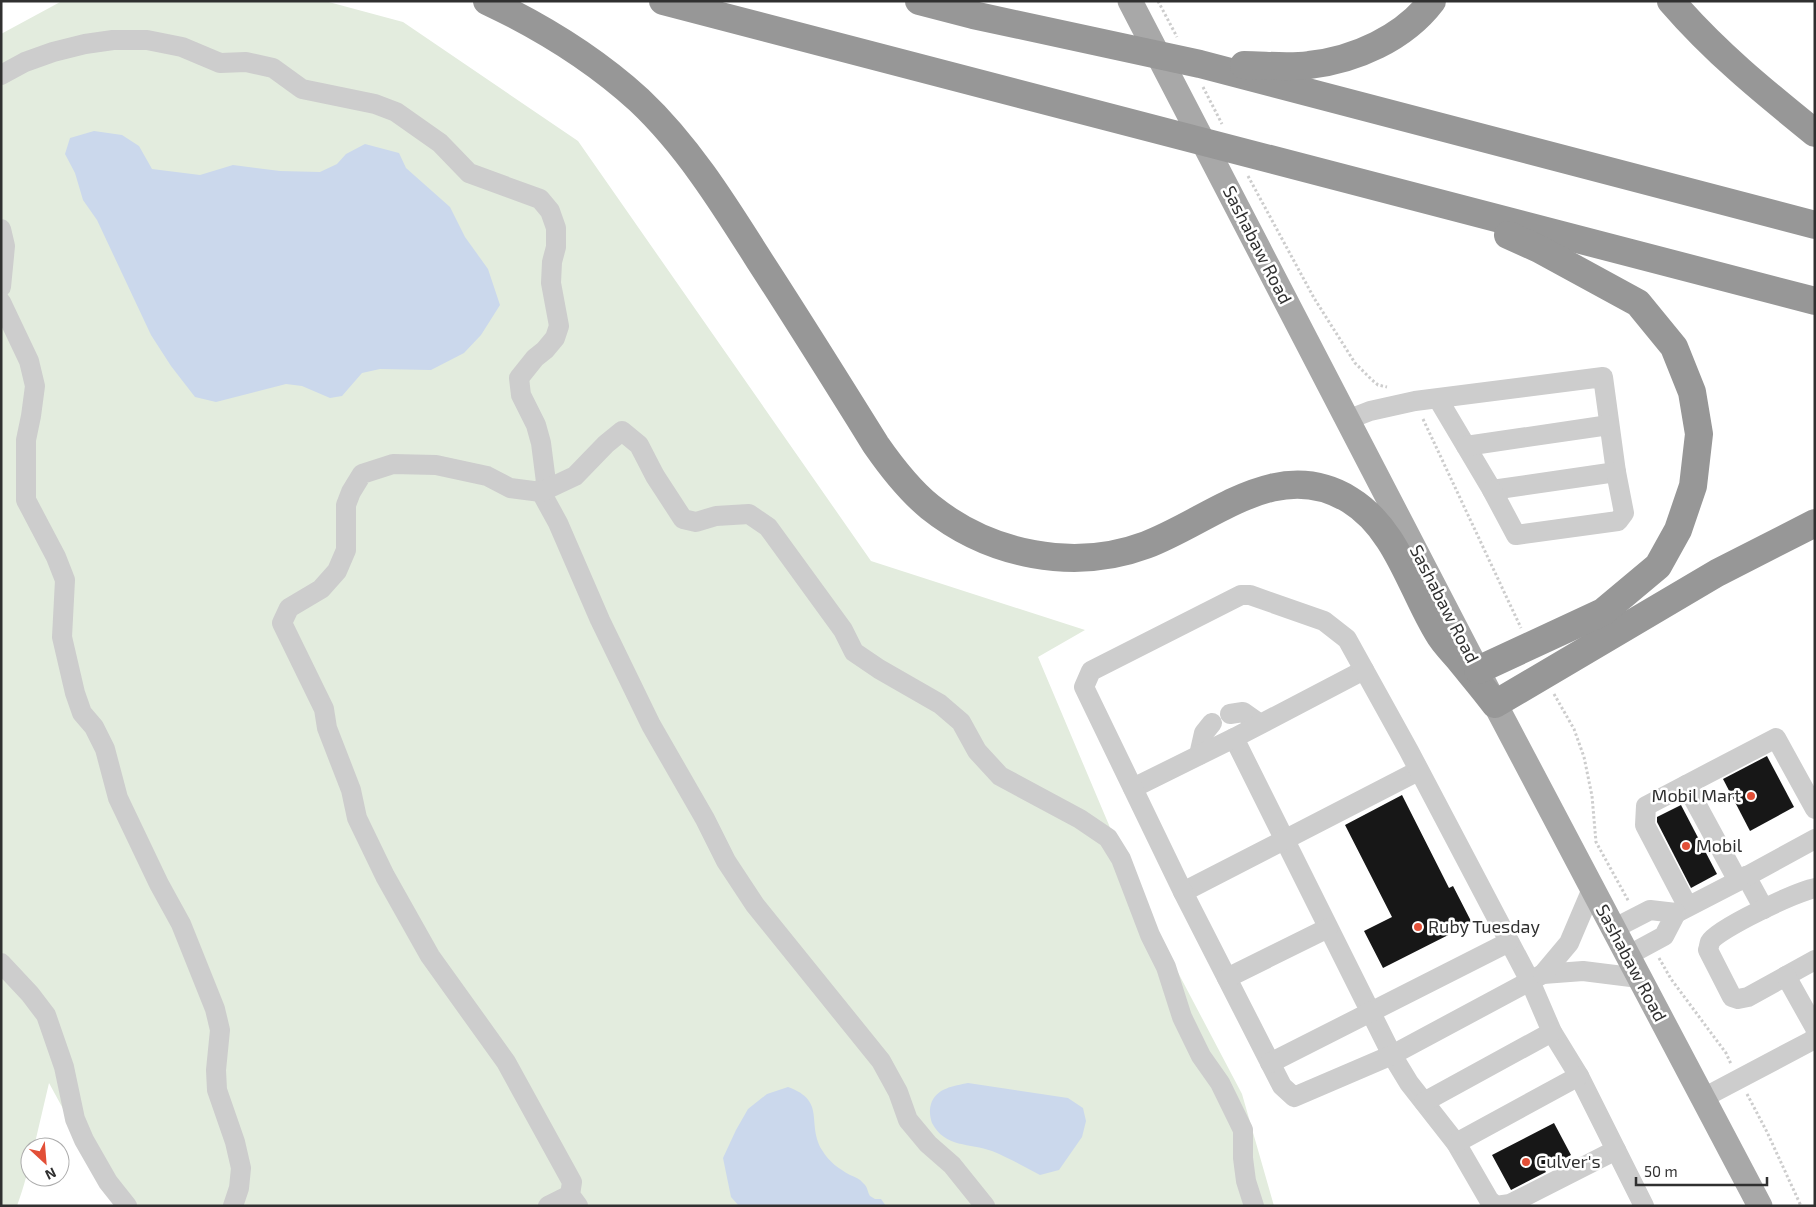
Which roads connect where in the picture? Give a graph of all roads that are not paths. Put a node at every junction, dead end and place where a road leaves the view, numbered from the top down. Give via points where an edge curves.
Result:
1 (487, 1) edge
2 (662, 1) edge
3 (919, 1) edge
4 (1130, 1) edge
5 (1432, 1) edge
6 (1671, 1) edge
7 (1200, 64) junction
8 (1, 76) edge
9 (1815, 133) edge
10 (1429, 201) junction
11 (1815, 225) edge
12 (1, 229) edge
13 (1, 287) edge
14 (1815, 301) edge
15 (1, 302) edge
16 (1438, 399) junction
17 (1347, 420) junction
18 (1609, 425) junction
19 (1466, 446) junction
20 (1616, 472) junction
21 (1492, 490) junction
22 (541, 492) junction
23 (1815, 523) edge
24 (1364, 670) junction
25 (1478, 670) junction
26 (1495, 704) junction
27 (1230, 714) dead end
28 (1212, 723) dead end
29 (1260, 724) junction
30 (1234, 738) junction
31 (1200, 755) junction
32 (1418, 771) junction
33 (1686, 785) junction
34 (1133, 788) junction
35 (1815, 809) edge
36 (1815, 839) edge
37 (1284, 840) junction
38 (1742, 879) junction
39 (1815, 888) edge
40 (1592, 889) junction
41 (1183, 892) junction
42 (1764, 909) junction
43 (1682, 910) junction
44 (1328, 928) junction
45 (1613, 929) junction
46 (1509, 942) junction
47 (1627, 956) junction
48 (1815, 960) edge
49 (1, 963) edge
50 (1786, 976) junction
51 (1227, 978) junction
52 (1536, 978) junction
53 (1639, 978) junction
54 (1370, 1012) junction
55 (1815, 1028) edge
56 (1552, 1032) junction
57 (1815, 1037) edge
58 (1392, 1055) junction
59 (1270, 1063) junction
60 (1579, 1076) junction
61 (1703, 1098) junction
62 (1424, 1102) junction
63 (1456, 1143) junction
64 (1616, 1150) junction
65 (574, 1200) edge
66 (1640, 1204) edge
67 (126, 1206) edge
68 (233, 1206) edge
69 (548, 1206) edge
70 (985, 1206) edge
71 (1254, 1206) edge
72 (1760, 1206) edge

1 - 26 highway via 525,20 600,67 639,100 666,129 730,214 884,456 919,497 950,521 989,542 1022,552 1087,557 1149,544 1264,489 1294,484 1326,489 1360,507 1383,530 1439,635
2 - 10 highway
3 - 7 highway via 973,16
4 - 17 main road, Sashabaw Road
5 - 7 highway via 1385,41 1332,62 1307,65
6 - 9 highway via 1746,78
7 - 11 highway
8 - 22 lane via 25,62 54,52 113,40 147,40 182,47 220,63 246,62 273,68 302,89 375,104 396,112 440,143 469,173 540,199 550,211 556,228 551,283 559,326 555,338 520,378 521,394 542,442 546,482
10 - 14 highway
10 - 25 highway via 1466,220 1496,228 1638,303 1674,347 1692,392 1699,434 1693,486 1678,530 1658,566 1603,612
12 - 13 lane via 6,246
15 - 68 lane via 29,361 34,386 26,440 26,500 65,580 62,637 75,693 82,713 94,727 105,749 118,798 181,924 215,1009 220,1030 217,1090 236,1142 241,1168
16 - 17 lane via 1370,411
16 - 18 lane via 1603,377
16 - 19 lane
17 - 25 main road, Sashabaw Road
18 - 19 lane
18 - 20 lane
19 - 21 lane
20 - 21 lane
20 - 21 lane via 1624,513 1618,521 1516,535
22 - 65 lane via 510,488 487,476 436,465 393,464 362,474 346,505 346,550 337,571 321,589 289,608 282,623 324,708 327,728 351,790 357,818 381,868 430,956 506,1062 572,1182
22 - 70 lane via 651,725 726,861 760,912 881,1061 898,1092 908,1120 952,1165
22 - 71 lane via 574,476 622,431 639,445 683,519 696,522 716,516 749,514 768,527 843,630 854,652 940,704 961,722 977,751 1000,776 1080,819 1108,838 1121,859 1166,967 1182,1017 1243,1130 1246,1181
23 - 26 highway via 1717,573
24 - 29 lane
24 - 32 lane
24 - 34 lane via 1346,639 1324,621 1250,595 1241,595 1161,635 1091,671 1084,687
25 - 26 main road, Sashabaw Road
26 - 40 main road, Sashabaw Road
27 - 29 lane via 1243,712
28 - 31 lane via 1204,733
29 - 30 lane
30 - 31 lane
30 - 37 lane
31 - 34 lane
32 - 37 lane
32 - 46 lane
33 - 35 lane via 1776,738
33 - 38 lane
33 - 43 lane via 1646,806 1645,825
34 - 41 lane
36 - 38 lane
37 - 41 lane
37 - 44 lane
38 - 42 lane
38 - 43 lane
39 - 42 lane
40 - 45 main road, Sashabaw Road
40 - 52 lane via 1569,943
41 - 51 lane
42 - 50 lane via 1722,932 1710,942 1708,950 1732,997 1738,1000
43 - 45 lane via 1650,910
43 - 47 lane via 1664,936
44 - 51 lane
44 - 54 lane
45 - 47 main road, Sashabaw Road
46 - 52 lane
46 - 54 lane
47 - 53 main road, Sashabaw Road
48 - 50 lane
49 - 67 lane via 46,1015 64,1067 75,1119 108,1182
50 - 55 lane
51 - 59 lane
52 - 53 lane via 1583,971
52 - 56 lane
52 - 58 lane
53 - 61 main road, Sashabaw Road
54 - 58 lane
54 - 59 lane
56 - 60 lane
56 - 62 lane
57 - 61 lane
58 - 59 lane via 1294,1097 1282,1086
58 - 62 lane
60 - 63 lane
60 - 64 lane
61 - 72 main road, Sashabaw Road
62 - 63 lane
63 - 64 lane via 1489,1200 1496,1206 1510,1204
64 - 66 lane
65 - 69 lane

